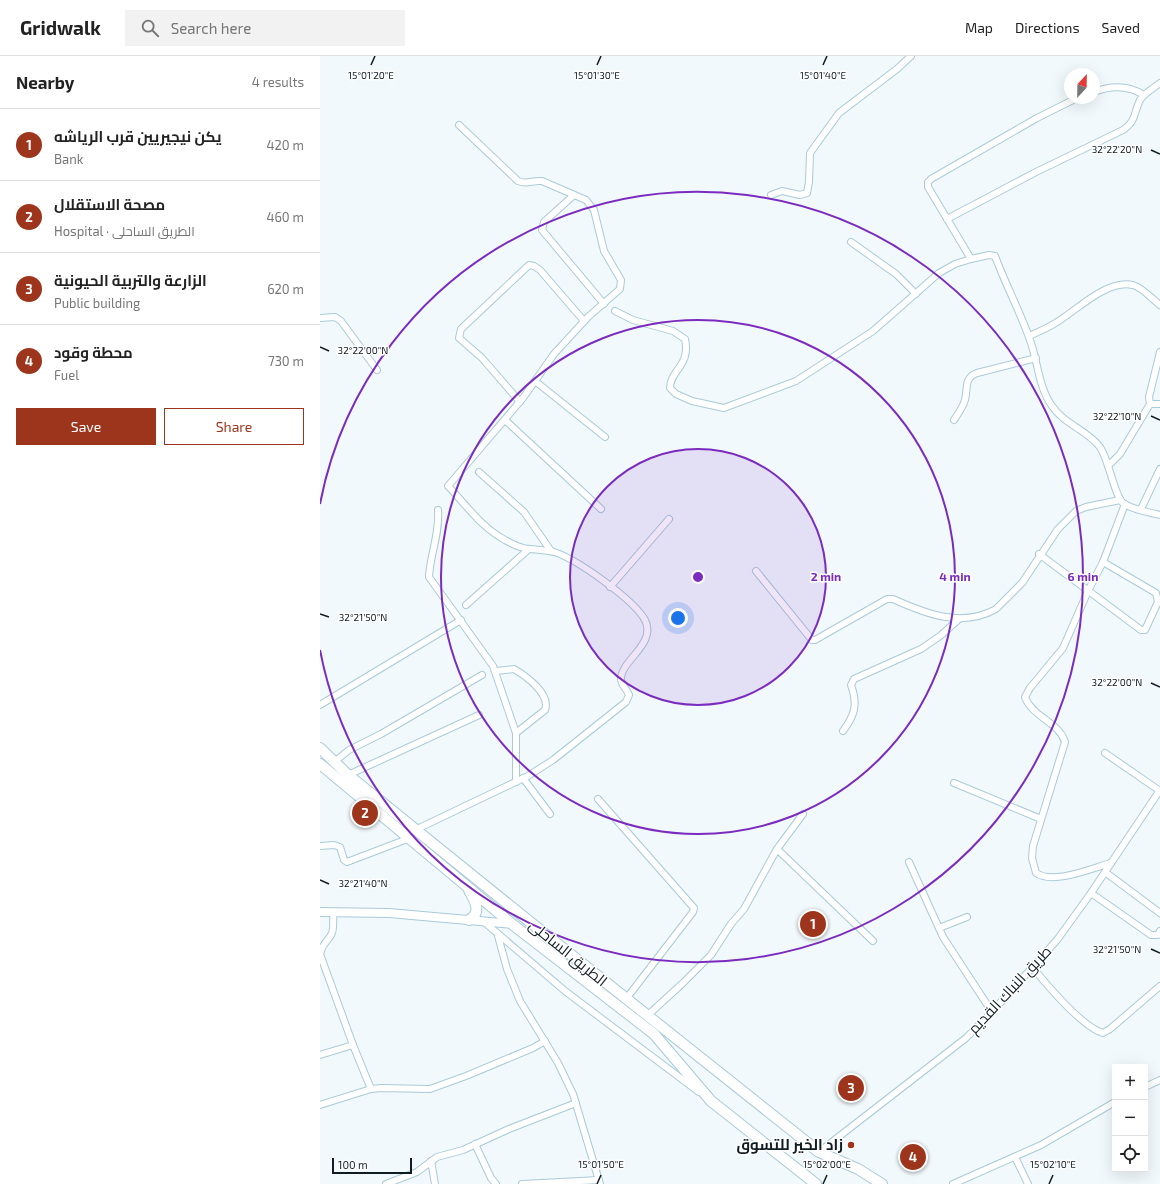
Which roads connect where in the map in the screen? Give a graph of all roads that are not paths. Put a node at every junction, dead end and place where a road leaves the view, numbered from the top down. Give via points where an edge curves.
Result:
1 (900, 56) edge
2 (911, 56) edge
3 (904, 63) junction
4 (1160, 83) edge
5 (1100, 90) edge
6 (1144, 95) junction
7 (1065, 104) edge
8 (459, 126) dead end
9 (574, 195) junction
10 (771, 195) dead end
11 (947, 219) junction
12 (851, 242) dead end
13 (971, 259) junction
14 (916, 294) junction
15 (604, 304) junction
16 (1160, 305) edge
17 (615, 311) dead end
18 (320, 318) edge
19 (584, 321) junction
20 (1029, 336) junction
21 (1160, 352) edge
22 (1036, 358) junction
23 (377, 370) dead end
24 (535, 381) junction
25 (520, 402) junction
26 (1150, 404) junction
27 (1160, 404) edge
28 (504, 420) junction
29 (954, 420) dead end
30 (604, 437) dead end
31 (1108, 466) junction
32 (1160, 469) edge
33 (479, 472) dead end
34 (1122, 502) junction
35 (601, 509) dead end
36 (438, 510) dead end
37 (1141, 510) junction
38 (1160, 515) edge
39 (669, 519) dead end
40 (529, 550) junction
41 (551, 552) junction
42 (1040, 554) junction
43 (1103, 562) junction
44 (756, 571) dead end
45 (610, 587) junction
46 (1088, 591) junction
47 (466, 605) dead end
48 (461, 620) junction
49 (958, 620) junction
50 (496, 671) junction
51 (482, 675) dead end
52 (320, 705) edge
53 (479, 715) dead end
54 (843, 731) dead end
55 (516, 733) junction
56 (320, 748) edge
57 (1105, 753) dead end
58 (334, 762) junction
59 (320, 764) edge
60 (348, 775) junction
61 (523, 778) junction
62 (516, 782) junction
63 (954, 783) dead end
64 (1160, 791) edge
65 (598, 799) dead end
66 (550, 814) dead end
67 (803, 814) dead end
68 (1041, 819) junction
69 (413, 834) junction
70 (320, 846) edge
71 (777, 849) junction
72 (909, 862) dead end
73 (1111, 863) junction
74 (1105, 872) junction
75 (466, 885) junction
76 (1091, 893) junction
77 (477, 910) junction
78 (320, 912) edge
79 (334, 912) junction
80 (1160, 913) edge
81 (967, 917) dead end
82 (469, 920) junction
83 (483, 921) junction
84 (512, 924) junction
85 (939, 928) junction
86 (1160, 931) edge
87 (498, 934) junction
88 (873, 941) dead end
89 (1033, 968) junction
90 (1160, 986) edge
91 (626, 999) junction
92 (992, 1012) junction
93 (647, 1016) junction
94 (545, 1041) junction
95 (353, 1045) junction
96 (320, 1055) edge
97 (1160, 1080) edge
98 (1148, 1086) edge
99 (371, 1089) junction
100 (711, 1101) junction
101 (576, 1103) junction
102 (1112, 1104) edge
103 (320, 1105) edge
104 (476, 1144) junction
105 (819, 1152) junction
106 (1015, 1157) junction
107 (431, 1161) junction
108 (600, 1182) edge
109 (386, 1184) edge
110 (435, 1184) edge
111 (496, 1184) edge
112 (522, 1184) edge
113 (816, 1184) edge
114 (882, 1184) edge
115 (953, 1184) edge
116 (1028, 1184) edge

1 - 3 street
2 - 3 street
3 - 10 street via 839,113 810,153 807,194 782,191
4 - 6 street
5 - 6 street via 1125,87
6 - 11 street via 1134,121 1123,130
7 - 11 street via 931,179 928,187
8 - 9 street via 518,181 524,184 542,181
9 - 15 street via 586,200 594,210 604,251 621,280 620,289
9 - 15 street via 544,222 542,230
11 - 13 street
12 - 14 street via 896,274
13 - 14 street via 939,273
13 - 20 street via 995,256
14 - 17 street via 873,331 796,381 724,408 692,401 676,394 670,388 670,382 681,367 687,349 685,339 673,330 633,320
15 - 19 street
16 - 20 street via 1137,287 1116,285
18 - 23 street via 335,317 341,322
19 - 24 street via 554,354
19 - 25 street via 540,270 529,265 461,329 459,338 482,358
20 - 22 street
21 - 26 street via 1149,397
22 - 29 street via 970,376 967,379 965,400
22 - 31 street via 1042,384 1053,407 1058,414 1099,446
24 - 25 street
24 - 30 street
25 - 28 street
26 - 27 street
26 - 31 street via 1120,454
28 - 35 street
28 - 40 street via 448,486 489,530
31 - 34 street
32 - 37 street
33 - 41 street via 524,512
34 - 37 street
34 - 42 street via 1086,507 1076,511 1058,529
34 - 43 street
36 - 48 street via 439,525 430,564 430,577
37 - 38 street
39 - 45 street
40 - 41 street via 542,549
40 - 47 street
41 - 45 street via 570,559
42 - 46 street
42 - 49 street via 1022,583 996,609
43 - 46 street
43 - 46 street via 1156,593 1158,602 1147,628 1141,630
44 - 49 street via 812,640 890,598 934,616
45 - 61 street via 629,601 646,622 647,633 644,642 621,674 622,684 628,691 626,702 553,760
46 - 68 street via 1063,648 1025,694 1026,700 1061,733 1065,742
48 - 50 street
48 - 52 street
49 - 54 street via 921,650 854,679 851,685 855,703 854,714
50 - 55 street
50 - 55 street via 508,669 519,672 537,687 547,705 545,710
51 - 58 street via 349,750
53 - 60 street
55 - 62 street
56 - 58 highway, الطريق الساحلى
57 - 64 street
58 - 60 highway, الطريق الساحلى
59 - 69 highway, الطريق الساحلى
60 - 69 highway, الطريق الساحلى
61 - 62 street
61 - 66 street
62 - 69 street
63 - 68 street
64 - 73 street, طريق النباك القديم
65 - 91 street via 694,908
67 - 71 street
68 - 73 street via 1032,858 1036,873 1042,877 1068,875
69 - 70 street via 347,862 337,845
69 - 75 highway, الطريق الساحلى
69 - 91 highway, الطريق الساحلى
71 - 88 street
71 - 93 street via 744,909 710,955
72 - 85 street
73 - 74 street, طريق النباك القديم
74 - 76 street, طريق النباك القديم
74 - 80 street
75 - 77 highway via 477,905
75 - 84 highway, الطريق الساحلى
76 - 86 street via 1151,934 1158,935
76 - 89 street, طريق النباك القديم
77 - 82 highway
77 - 83 street
78 - 79 street
79 - 82 street
79 - 95 street via 331,936 322,945 320,954
81 - 85 street
82 - 83 street
83 - 84 street
83 - 87 street
84 - 100 highway, الطريق الساحلى via 654,1034
85 - 92 street
87 - 94 street via 507,969 520,1001
87 - 100 street via 566,990
89 - 90 street via 1080,1018 1094,1029 1103,1032 1110,1029
89 - 92 street, طريق النباك القديم
91 - 93 highway, الطريق الساحلى
92 - 105 street, طريق النباك القديم via 966,1038
93 - 105 highway, الطريق الساحلى
94 - 99 street via 430,1089
94 - 101 street
95 - 96 street
95 - 99 street
97 - 98 street
99 - 103 street
100 - 113 highway, الطريق الساحلى
101 - 104 street
101 - 108 street
102 - 106 street
104 - 107 street
104 - 111 street
105 - 114 highway, الطريق الساحلى via 858,1169
106 - 115 street
106 - 116 street
107 - 109 street via 417,1172
107 - 110 street
108 - 112 street

